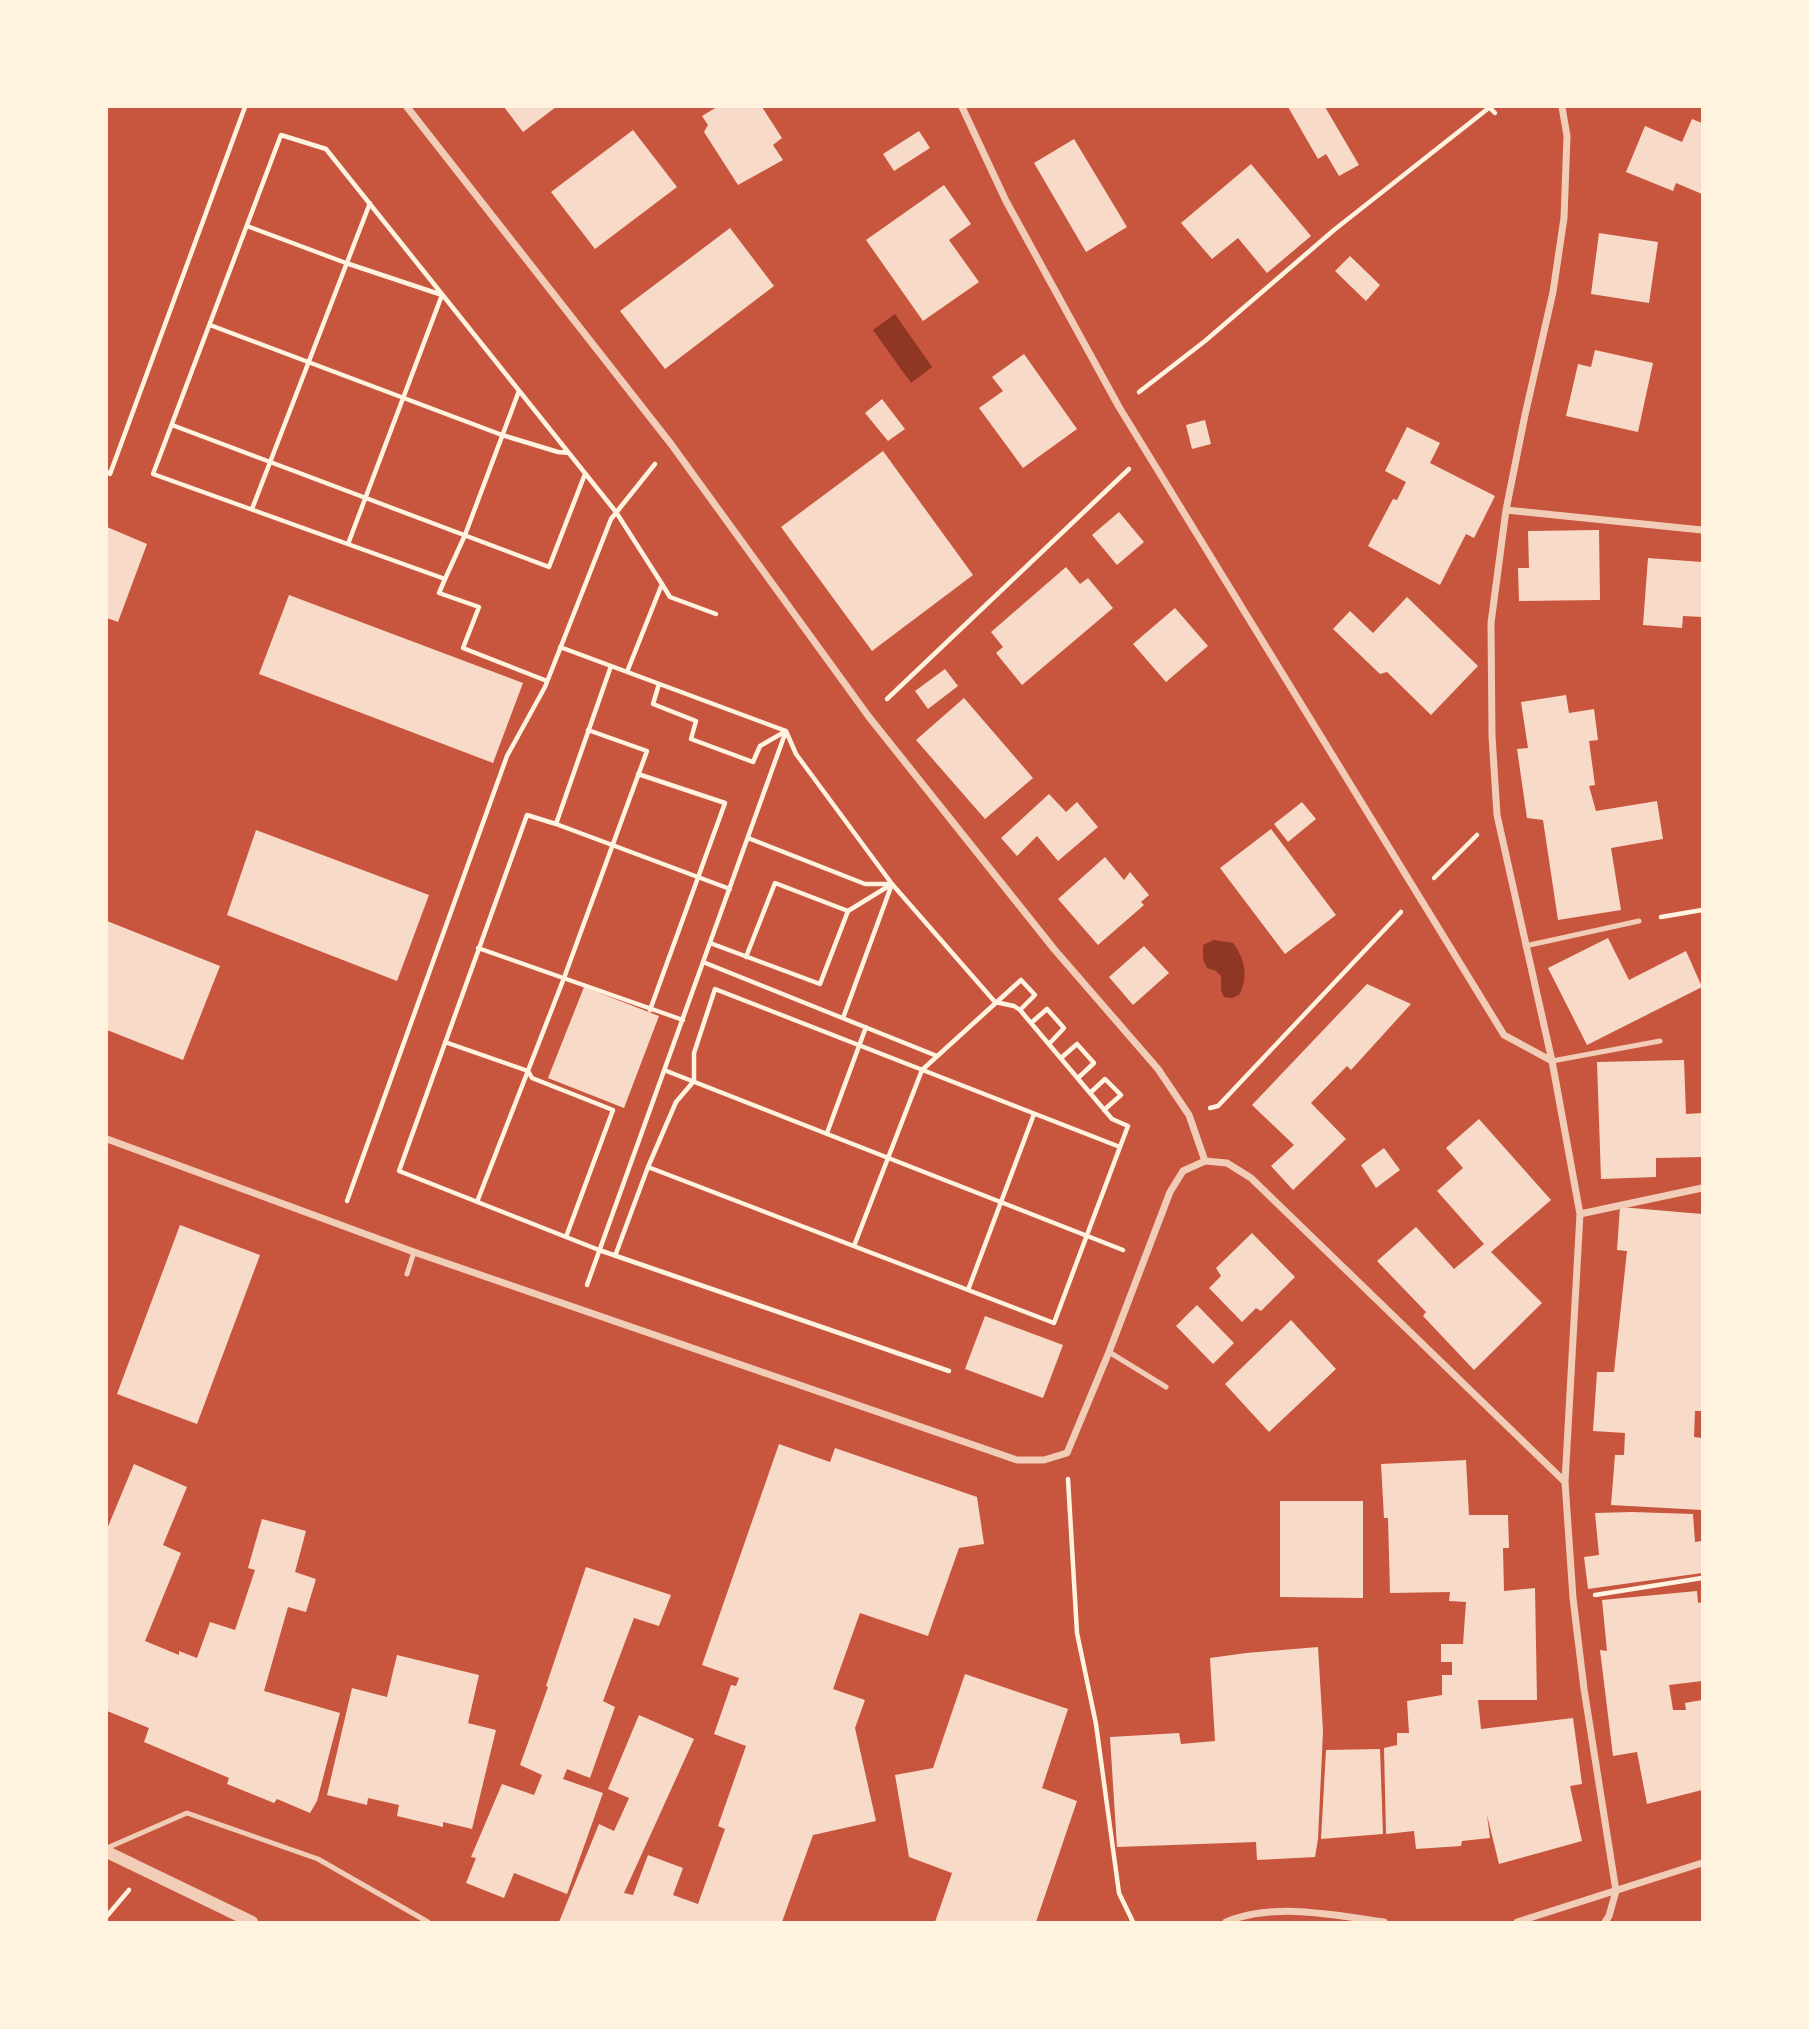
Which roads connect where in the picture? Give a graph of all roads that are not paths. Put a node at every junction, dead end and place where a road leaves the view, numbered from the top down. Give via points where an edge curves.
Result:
1 (407, 107) edge
2 (962, 107) edge
3 (1562, 107) edge
4 (1506, 510) junction
5 (1702, 530) edge
6 (1639, 921) road end
7 (1525, 946) junction
8 (1660, 1041) dead end
9 (1552, 1061) junction
10 (107, 1139) edge
11 (1205, 1161) junction
12 (1702, 1188) edge
13 (1580, 1214) junction
14 (414, 1252) junction
15 (407, 1274) dead end
16 (1109, 1352) junction
17 (1166, 1387) dead end
18 (1565, 1482) junction
19 (107, 1850) edge
20 (1702, 1863) edge
21 (1616, 1891) junction
22 (252, 1922) edge
23 (428, 1922) edge
24 (1226, 1922) edge
25 (1384, 1922) edge
26 (1517, 1922) edge
27 (1605, 1922) edge

1 - 11 street via 671,444 869,717 1054,949 1158,1069 1189,1115
2 - 9 street via 1006,201 1119,407 1504,1035
3 - 4 street via 1567,136 1564,218 1553,292
4 - 5 street
4 - 7 street via 1491,623 1492,736 1497,815
6 - 7 lane
7 - 9 street
8 - 9 lane
9 - 13 street
10 - 14 street
11 - 16 street via 1184,1171 1170,1192
11 - 18 street via 1227,1163 1251,1178
12 - 13 street
13 - 18 street
14 - 15 lane
14 - 16 street via 1017,1460 1044,1461 1067,1453
16 - 17 lane
18 - 21 street via 1584,1689
19 - 22 street
19 - 23 lane via 187,1813 318,1859
20 - 21 street
21 - 26 street
21 - 27 street
24 - 25 street via 1276,1912

